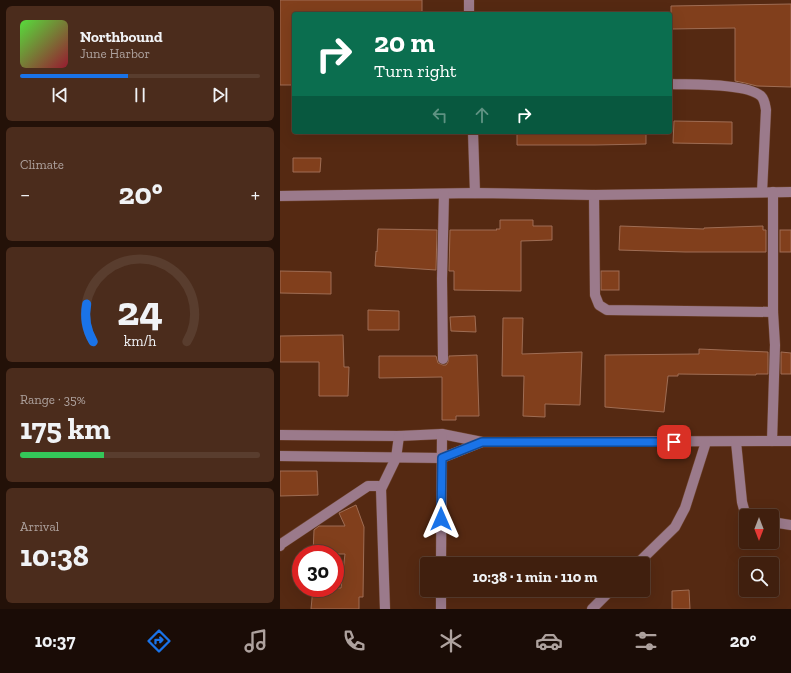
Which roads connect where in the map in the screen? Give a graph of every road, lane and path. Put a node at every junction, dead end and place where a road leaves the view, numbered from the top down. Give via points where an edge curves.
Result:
1 (469, 0) edge
2 (469, 12) edge
3 (672, 84) edge
4 (473, 134) edge
5 (768, 192) junction
6 (791, 192) edge
7 (475, 193) junction
8 (444, 194) junction
9 (594, 195) junction
10 (280, 196) edge
11 (773, 312) junction
12 (443, 359) dead end
13 (442, 434) junction
14 (280, 435) edge
15 (399, 436) junction
16 (772, 441) junction
17 (791, 441) edge
18 (482, 442) junction
19 (706, 442) junction
20 (736, 442) junction
21 (280, 456) edge
22 (396, 458) junction
23 (442, 458) junction
24 (381, 489) junction
25 (743, 509) edge
26 (779, 523) edge
27 (791, 525) edge
28 (280, 546) edge
29 (441, 557) edge
30 (644, 557) edge
31 (441, 597) edge
32 (604, 597) edge
33 (385, 609) edge
34 (441, 609) edge
35 (592, 609) edge

1 - 2 street
3 - 5 street via 728,86 747,89 762,97 766,110
4 - 7 street
5 - 6 street
5 - 9 street
5 - 11 street
7 - 8 street
7 - 9 street
8 - 10 street
8 - 12 street
9 - 11 street via 596,295 599,305 607,310
11 - 16 street via 775,345
13 - 15 street
13 - 18 street
13 - 23 street
14 - 15 street
15 - 22 street
16 - 17 street
16 - 20 street
18 - 19 street
18 - 23 street
19 - 20 street
19 - 30 street via 675,527
20 - 25 street
21 - 22 street
22 - 23 street
22 - 24 street
23 - 29 street
24 - 28 street via 378,486 368,486
24 - 33 street
26 - 27 street
31 - 34 street
32 - 35 street

